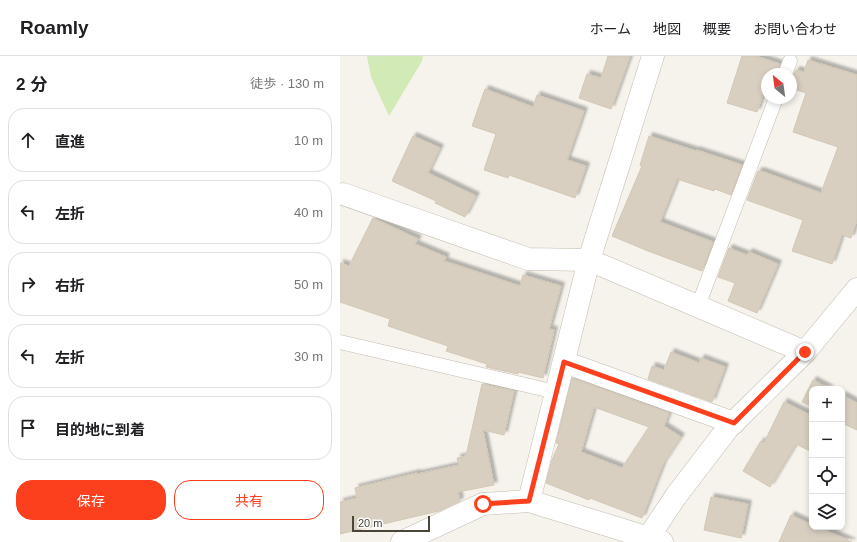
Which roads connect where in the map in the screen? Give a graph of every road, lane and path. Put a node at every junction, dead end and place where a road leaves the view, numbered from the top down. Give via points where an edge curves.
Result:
1 (653, 56) edge
2 (774, 104) edge
3 (343, 194) dead end
4 (589, 260) junction
5 (855, 295) edge
6 (698, 306) junction
7 (340, 342) edge
8 (805, 352) junction
9 (564, 362) junction
10 (556, 392) junction
11 (734, 423) junction
12 (529, 501) junction
13 (652, 541) edge
14 (402, 542) edge

1 - 4 street
2 - 6 lane
3 - 4 street via 528,259
4 - 6 street
4 - 9 street
5 - 8 street
6 - 8 street
7 - 10 lane
8 - 11 street
9 - 10 street
9 - 11 street
10 - 12 street
11 - 13 street via 676,496
12 - 13 street
12 - 14 street via 483,504

